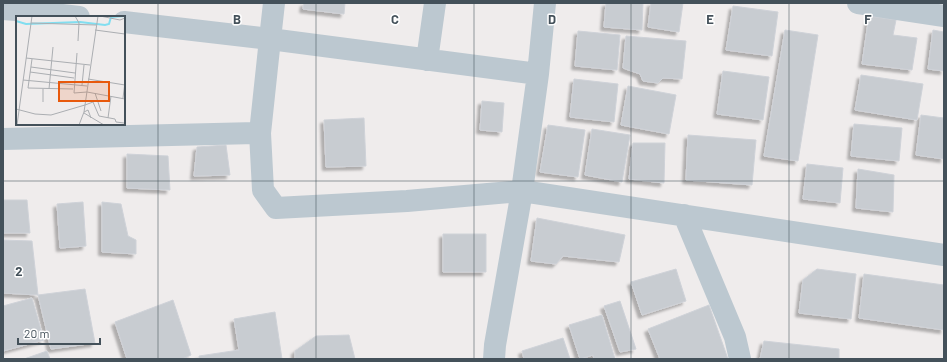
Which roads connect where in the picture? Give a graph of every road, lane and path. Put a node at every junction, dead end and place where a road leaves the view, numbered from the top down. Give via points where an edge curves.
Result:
1 (274, 3) edge
2 (435, 3) edge
3 (545, 3) edge
4 (858, 3) edge
5 (3, 9) edge
6 (70, 16) edge
7 (944, 16) edge
8 (125, 22) edge
9 (270, 39) junction
10 (427, 60) junction
11 (538, 74) junction
12 (260, 133) junction
13 (3, 139) edge
14 (522, 191) junction
15 (684, 216) junction
16 (944, 255) edge
17 (494, 359) edge
18 (740, 359) edge

1 - 9 street
2 - 10 street
3 - 11 street
4 - 7 street
5 - 6 street
8 - 9 street
9 - 10 street
9 - 12 street
10 - 11 street
11 - 14 street
12 - 13 street
12 - 14 street via 263,190 276,208 407,201
14 - 15 street
14 - 17 street
15 - 16 street
15 - 18 street via 735,337

